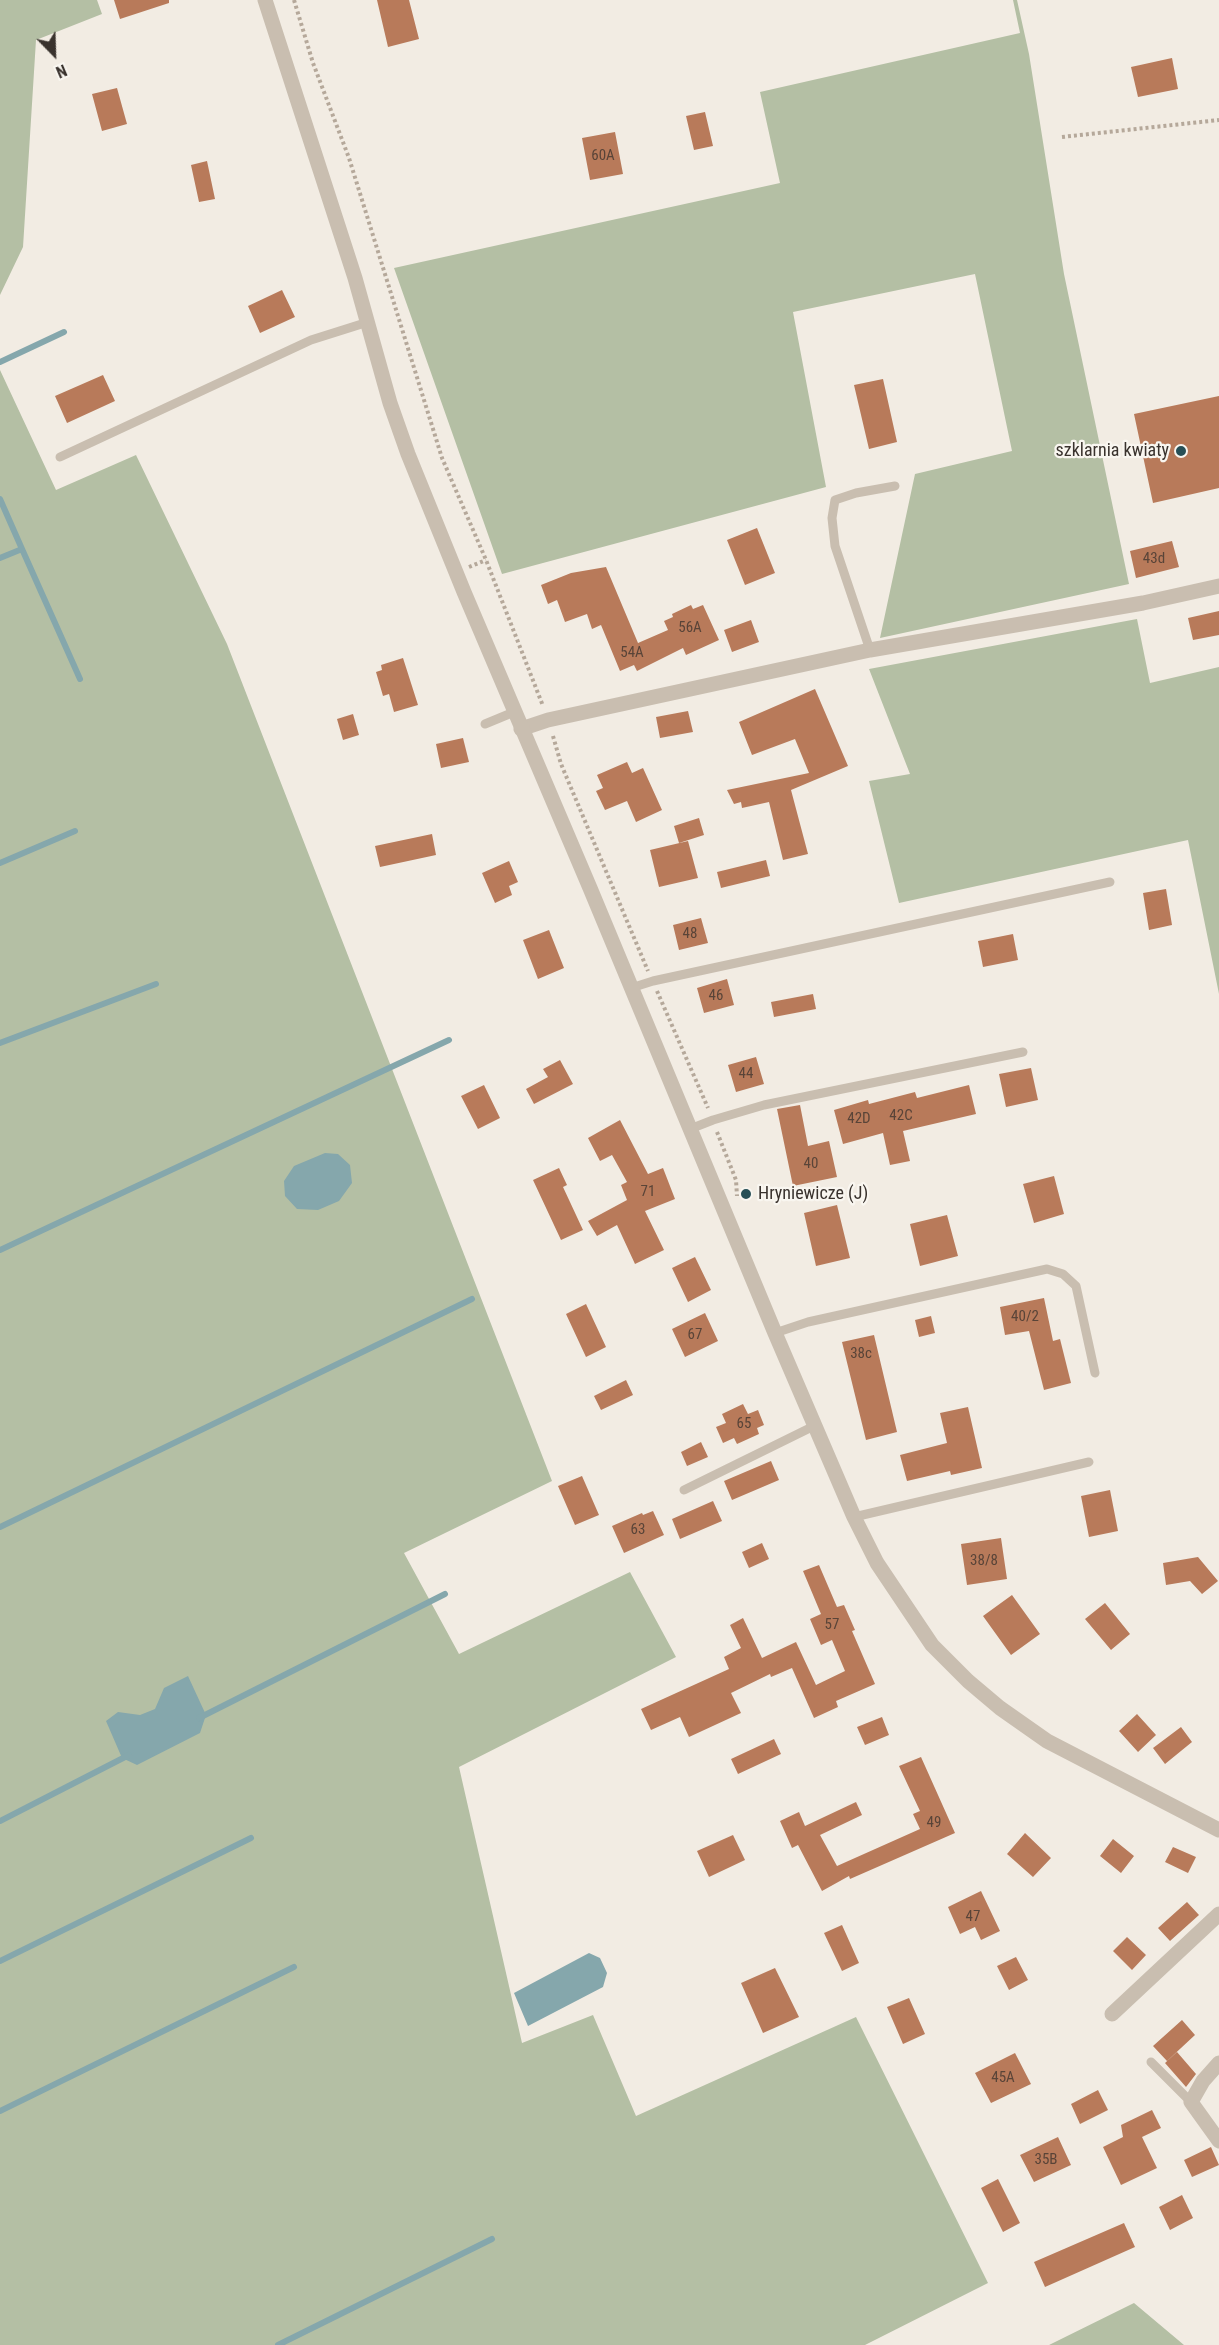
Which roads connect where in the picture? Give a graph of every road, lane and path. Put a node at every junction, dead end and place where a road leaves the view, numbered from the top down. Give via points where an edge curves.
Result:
1 (265, 0) edge
2 (294, 0) edge
3 (1219, 120) edge
4 (1062, 137) dead end
5 (368, 322) junction
6 (60, 457) dead end
7 (895, 486) dead end
8 (1219, 586) edge
9 (870, 650) junction
10 (514, 712) junction
11 (548, 720) junction
12 (485, 724) dead end
13 (521, 729) junction
14 (1110, 882) dead end
15 (653, 981) junction
16 (632, 988) junction
17 (1023, 1052) dead end
18 (713, 1120) junction
19 (690, 1129) junction
20 (738, 1203) dead end
21 (775, 1333) junction
22 (1095, 1373) dead end
23 (814, 1426) junction
24 (1089, 1462) dead end
25 (684, 1490) dead end
26 (854, 1517) junction
27 (1219, 1830) edge
28 (1219, 1914) edge
29 (1112, 2014) dead end
30 (1151, 2062) dead end
31 (1219, 2063) edge
32 (1191, 2102) junction
33 (1219, 2141) edge

1 - 5 street
2 - 11 path via 349,158 442,458
3 - 4 path
5 - 6 lane via 311,340
5 - 10 street via 402,437
7 - 9 lane via 835,500 832,518 835,546
8 - 9 street via 1143,603
9 - 11 street
10 - 12 lane
10 - 13 street
11 - 13 street
11 - 15 path via 561,764
13 - 16 street
14 - 15 lane
15 - 16 lane
15 - 18 path
16 - 19 street
17 - 18 lane
18 - 19 lane
18 - 20 path via 736,1180
19 - 21 street
21 - 22 lane via 808,1322 1047,1269 1063,1274 1076,1287
21 - 23 street
23 - 25 lane
23 - 26 street
24 - 26 lane
26 - 27 street via 903,1605 932,1645 968,1681 1047,1741
28 - 29 street
30 - 32 lane
31 - 32 street
32 - 33 street

